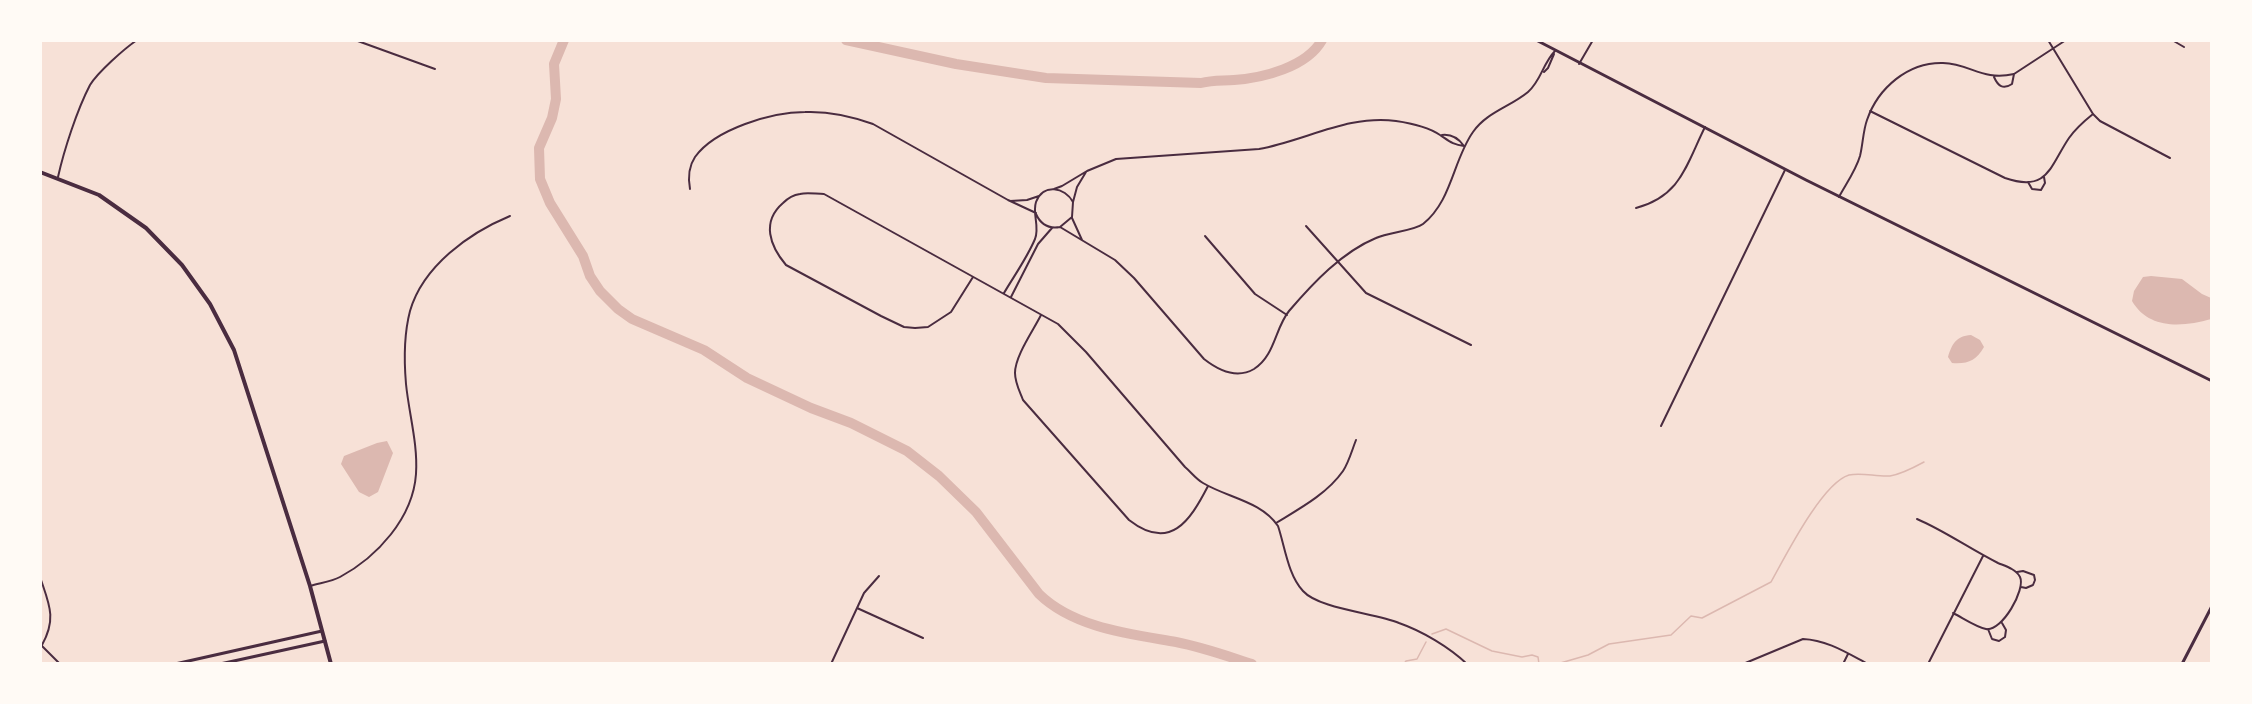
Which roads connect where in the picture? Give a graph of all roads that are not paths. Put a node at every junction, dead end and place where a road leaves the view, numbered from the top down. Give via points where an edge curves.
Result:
1 (137, 40) edge
2 (355, 40) edge
3 (1536, 40) edge
4 (1593, 40) edge
5 (2048, 40) edge
6 (2066, 40) edge
7 (2172, 40) edge
8 (2184, 47) dead end
9 (2053, 49) junction
10 (1555, 51) junction
11 (1579, 64) junction
12 (435, 69) dead end
13 (2014, 74) junction
14 (1994, 77) junction
15 (1870, 111) junction
16 (2093, 114) junction
17 (1705, 127) junction
18 (1441, 135) junction
19 (1464, 146) junction
20 (2170, 158) dead end
21 (1785, 170) junction
22 (1086, 171) junction
23 (40, 172) edge
24 (58, 177) junction
25 (2044, 177) junction
26 (2028, 182) junction
27 (690, 189) dead end
28 (1054, 189) junction
29 (1039, 196) junction
30 (1839, 197) junction
31 (1008, 200) junction
32 (1073, 202) junction
33 (1636, 208) dead end
34 (1036, 214) junction
35 (510, 216) dead end
36 (1072, 217) junction
37 (1060, 226) junction
38 (1306, 226) dead end
39 (1053, 228) junction
40 (1205, 236) dead end
41 (1082, 240) junction
42 (1338, 262) junction
43 (973, 277) junction
44 (1004, 293) junction
45 (1011, 297) junction
46 (1041, 315) junction
47 (1287, 315) junction
48 (1472, 345) dead end
49 (2211, 381) edge
50 (1661, 426) dead end
51 (1356, 440) dead end
52 (1208, 486) junction
53 (1917, 519) dead end
54 (1276, 524) junction
55 (1983, 556) junction
56 (2017, 572) junction
57 (879, 576) dead end
58 (40, 577) edge
59 (310, 586) junction
60 (2021, 588) junction
61 (2211, 606) edge
62 (857, 608) junction
63 (1953, 613) junction
64 (2002, 623) junction
65 (1988, 629) junction
66 (322, 631) junction
67 (923, 638) dead end
68 (325, 640) junction
69 (41, 645) edge
70 (1848, 654) junction
71 (60, 663) edge
72 (176, 663) edge
73 (220, 663) edge
74 (331, 663) edge
75 (831, 663) edge
76 (1467, 663) edge
77 (1743, 663) edge
78 (1843, 663) edge
79 (1868, 663) edge
80 (1928, 663) edge
81 (2182, 663) edge

1 - 24 street via 91,84
2 - 12 street
3 - 10 street
4 - 11 street
5 - 9 street
6 - 9 street
7 - 8 street
9 - 13 street
9 - 16 street
10 - 11 street
10 - 19 street via 1528,92 1485,119
11 - 17 street
13 - 14 street
13 - 14 street via 2008,87 1998,85
14 - 15 street via 1953,64 1917,68 1885,88
15 - 26 street via 2005,178
15 - 30 street via 1859,157
16 - 20 street via 2114,130
16 - 25 street via 2077,127
17 - 21 street
17 - 33 street via 1670,191 1656,202
18 - 19 street via 1444,140
18 - 19 street via 1447,134
18 - 22 street via 1414,124 1366,120 1280,145 1116,159
19 - 42 street via 1444,196 1422,225 1376,237
21 - 30 street
21 - 50 street
22 - 28 street
22 - 32 street
23 - 24 main road
24 - 59 main road via 99,195 146,228 182,265 210,304 234,350
25 - 26 street
25 - 26 street via 2041,190 2032,189
27 - 31 street via 689,174 696,157 731,130 776,116 823,112 873,124
28 - 29 street
28 - 32 street via 1065,192
29 - 31 street
29 - 34 street
30 - 49 street
31 - 34 street
32 - 36 street
34 - 39 street via 1042,224
34 - 44 street via 1038,230 1034,241
35 - 59 street via 471,236 442,261 410,310 406,383 416,472 399,523 357,567 338,578
36 - 37 street
36 - 41 street
37 - 39 street
37 - 41 street
38 - 42 street
39 - 45 street via 1038,244
40 - 47 street via 1255,294
41 - 47 street via 1115,260 1134,278 1215,368 1228,372 1254,369 1272,348
42 - 47 street
42 - 48 street via 1366,293
43 - 43 street via 951,312 928,327 904,327 786,265 775,252 769,228 777,208 789,198 801,193 824,194
43 - 44 street
44 - 45 street
45 - 46 street
46 - 52 street via 1068,333 1185,467
46 - 52 street via 1015,371 1023,400 1129,520 1156,533 1173,531 1192,516
51 - 54 street via 1336,479
52 - 54 street via 1261,509
53 - 55 street
54 - 76 street via 1294,578 1309,596 1401,623
55 - 56 street
55 - 63 street
56 - 60 street
56 - 60 street via 2034,575 2033,585
57 - 62 street
58 - 69 street via 51,614 48,635
59 - 66 main road
60 - 64 street
61 - 81 street
62 - 67 street
62 - 75 street
63 - 65 street
63 - 80 street
64 - 65 street
64 - 65 street via 2006,637 1999,641 1992,639
66 - 68 main road
66 - 72 street
68 - 73 street
68 - 74 main road
69 - 71 street
70 - 77 street via 1831,645 1803,639
70 - 78 street
70 - 79 street

